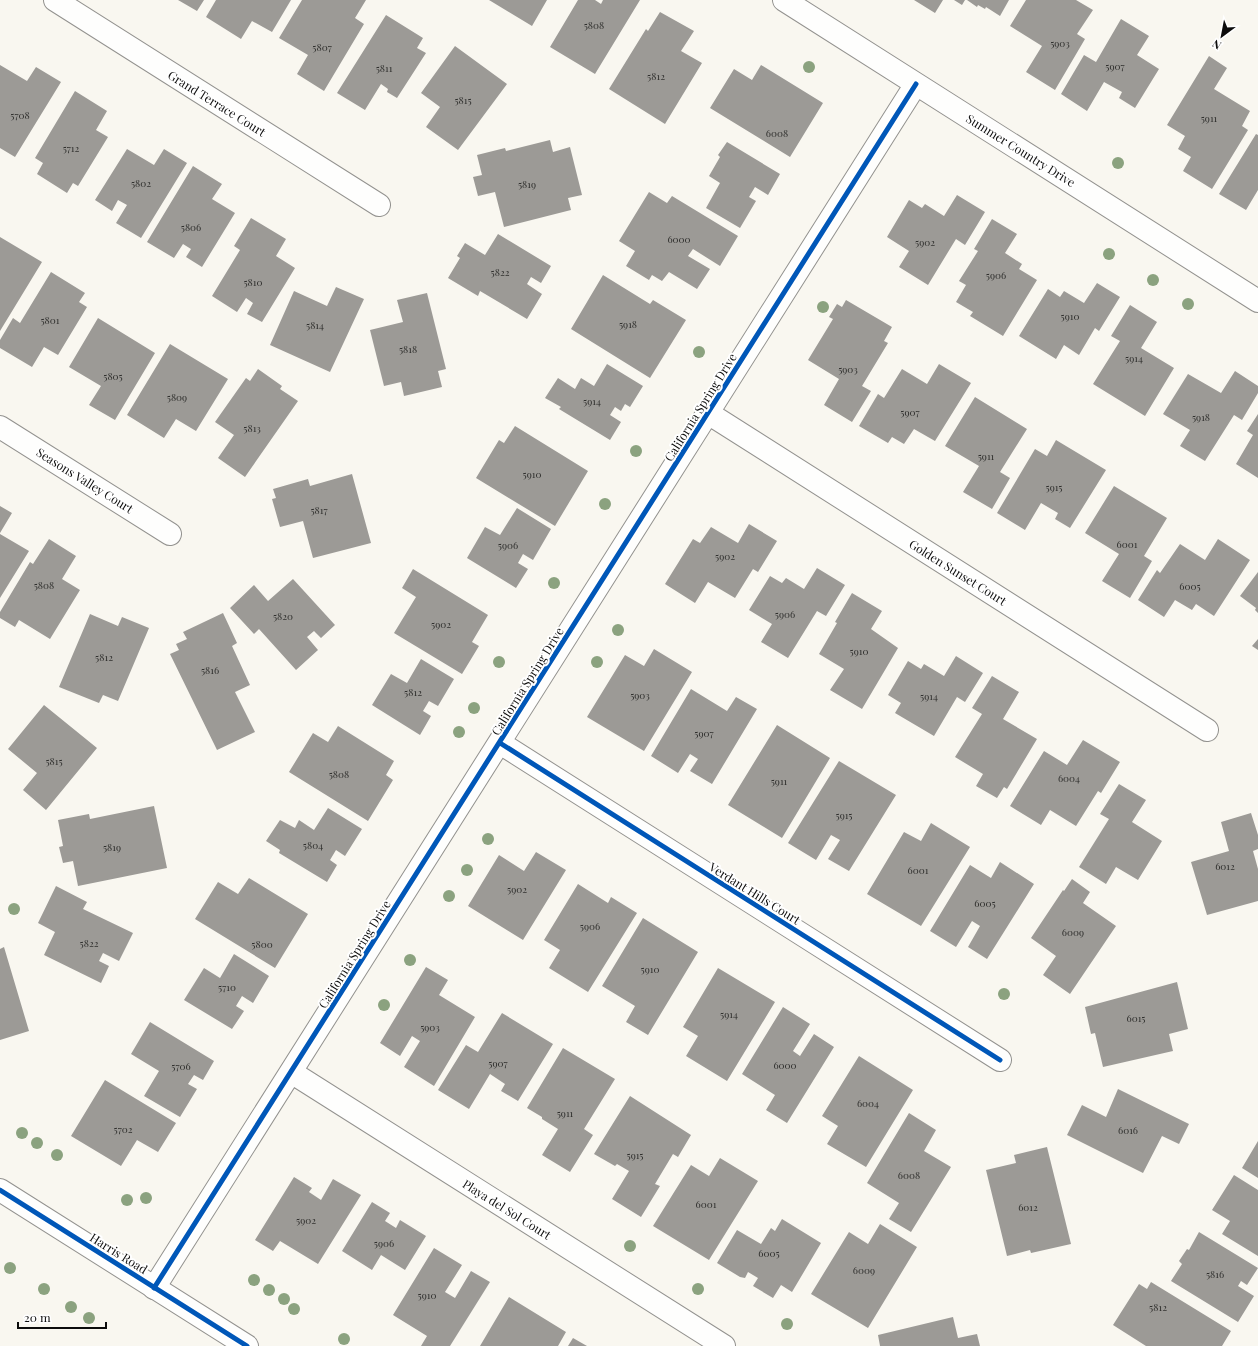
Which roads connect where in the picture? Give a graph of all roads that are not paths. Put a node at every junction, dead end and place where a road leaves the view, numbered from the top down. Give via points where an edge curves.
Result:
1 (55, 0) edge
2 (784, 0) edge
3 (916, 84) junction
4 (379, 205) dead end
5 (1258, 301) edge
6 (708, 413) junction
7 (0, 427) edge
8 (170, 534) dead end
9 (1207, 730) dead end
10 (500, 743) junction
11 (1000, 1060) dead end
12 (291, 1072) junction
13 (0, 1190) edge
14 (154, 1288) junction
15 (247, 1346) edge
16 (724, 1346) edge

1 - 4 street, Grand Terrace Court
2 - 3 street, Summer Country Drive
3 - 5 street, Summer Country Drive
3 - 6 street, California Spring Drive
6 - 9 street, Golden Sunset Court
6 - 10 street, California Spring Drive
7 - 8 street, Seasons Valley Court
10 - 11 street, Verdant Hills Court
10 - 12 street, California Spring Drive
12 - 14 street, California Spring Drive
12 - 16 street, Playa del Sol Court
13 - 14 street, Harris Road
14 - 15 street, Harris Road

